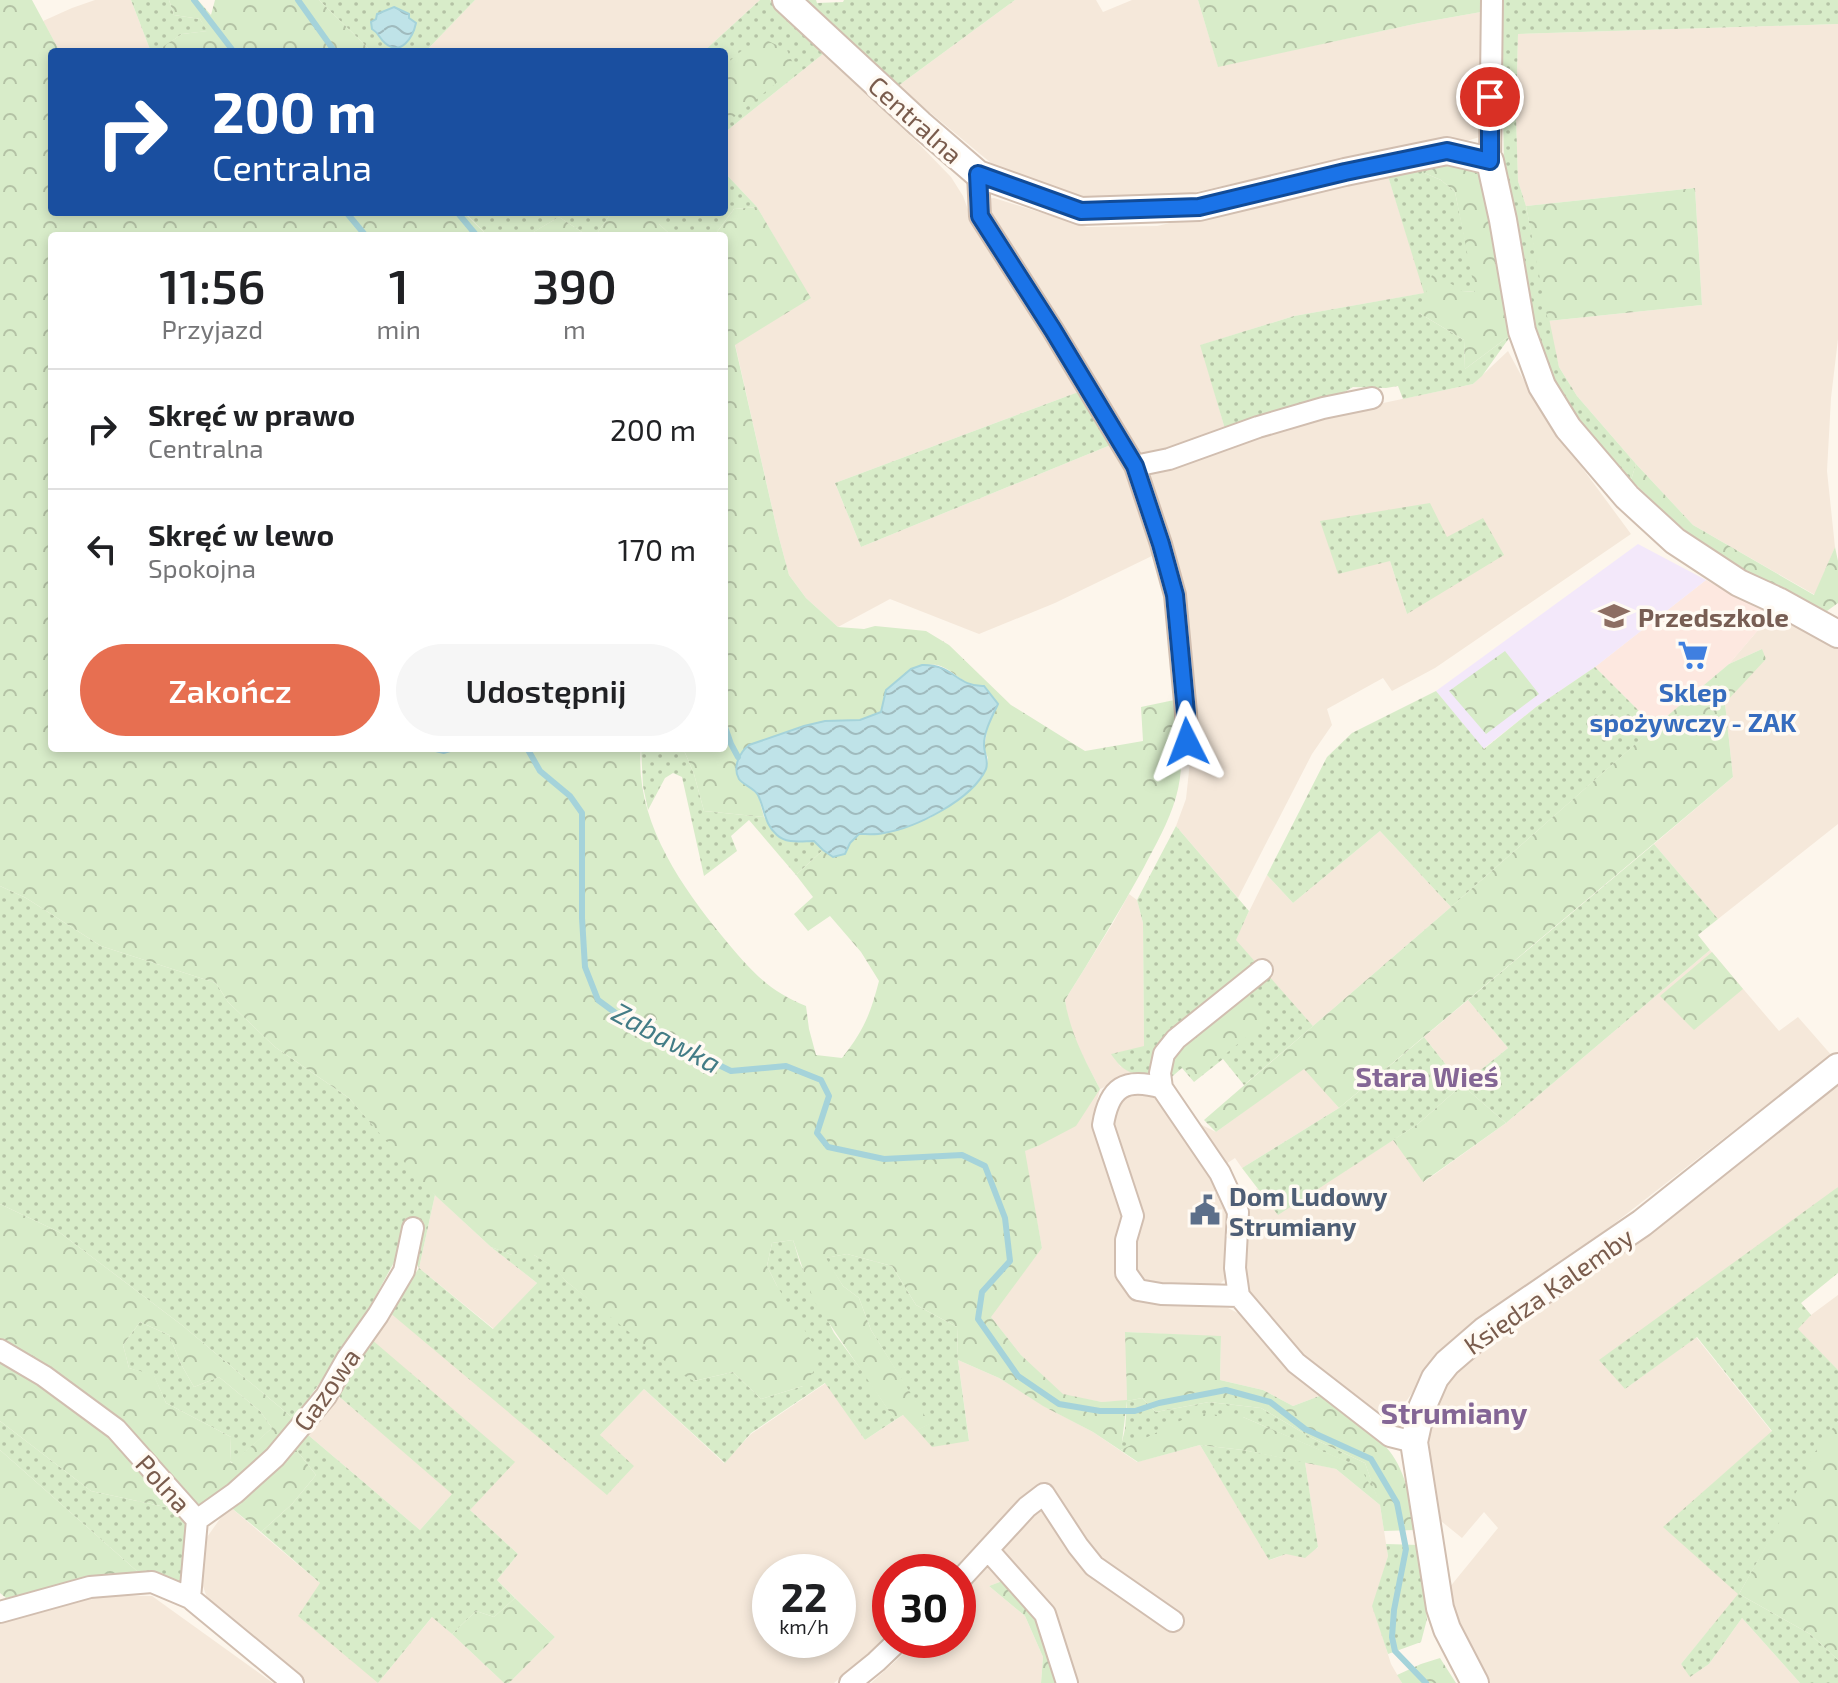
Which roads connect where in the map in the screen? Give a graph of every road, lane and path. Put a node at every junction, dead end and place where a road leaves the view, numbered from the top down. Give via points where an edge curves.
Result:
1 (786, 0) edge
2 (1492, 0) edge
3 (1490, 161) junction
4 (978, 174) junction
5 (1372, 398) dead end
6 (1135, 466) junction
7 (1838, 634) edge
8 (1187, 742) dead end
9 (1262, 970) dead end
10 (1838, 1067) edge
11 (1162, 1088) junction
12 (413, 1228) dead end
13 (1239, 1296) junction
14 (0, 1350) edge
15 (1414, 1442) junction
16 (197, 1520) junction
17 (988, 1550) junction
18 (976, 1563) edge
19 (190, 1598) junction
20 (0, 1612) edge
21 (1173, 1621) dead end
22 (880, 1658) edge
23 (293, 1683) edge
24 (850, 1683) edge
25 (1067, 1683) edge
26 (1475, 1683) edge

1 - 4 street, Centralna
2 - 3 street
3 - 4 street, Centralna via 1447,151 1199,207 1081,211
3 - 7 street via 1522,331 1542,386 1568,428 1627,497 1675,541 1729,577
4 - 6 street via 980,216
5 - 6 street
6 - 8 street via 1175,595
9 - 11 street via 1176,1039 1164,1054
10 - 15 street, Księdza Kalemby via 1652,1216 1461,1350 1435,1378
11 - 13 street via 1220,1173 1238,1212
11 - 13 street via 1126,1085 1109,1099 1103,1125 1133,1216 1126,1240 1126,1273 1138,1290
12 - 16 street, Gazowa via 404,1271 326,1396 275,1457
13 - 15 street via 1296,1363 1390,1436
14 - 16 street, Polna via 116,1429
15 - 26 street, Księdza Kalemby via 1440,1608
16 - 19 street, Polna
17 - 18 street
17 - 21 street via 1044,1494 1094,1566
17 - 25 street via 1045,1614
19 - 20 street via 152,1582 105,1585
19 - 23 street
22 - 24 street

